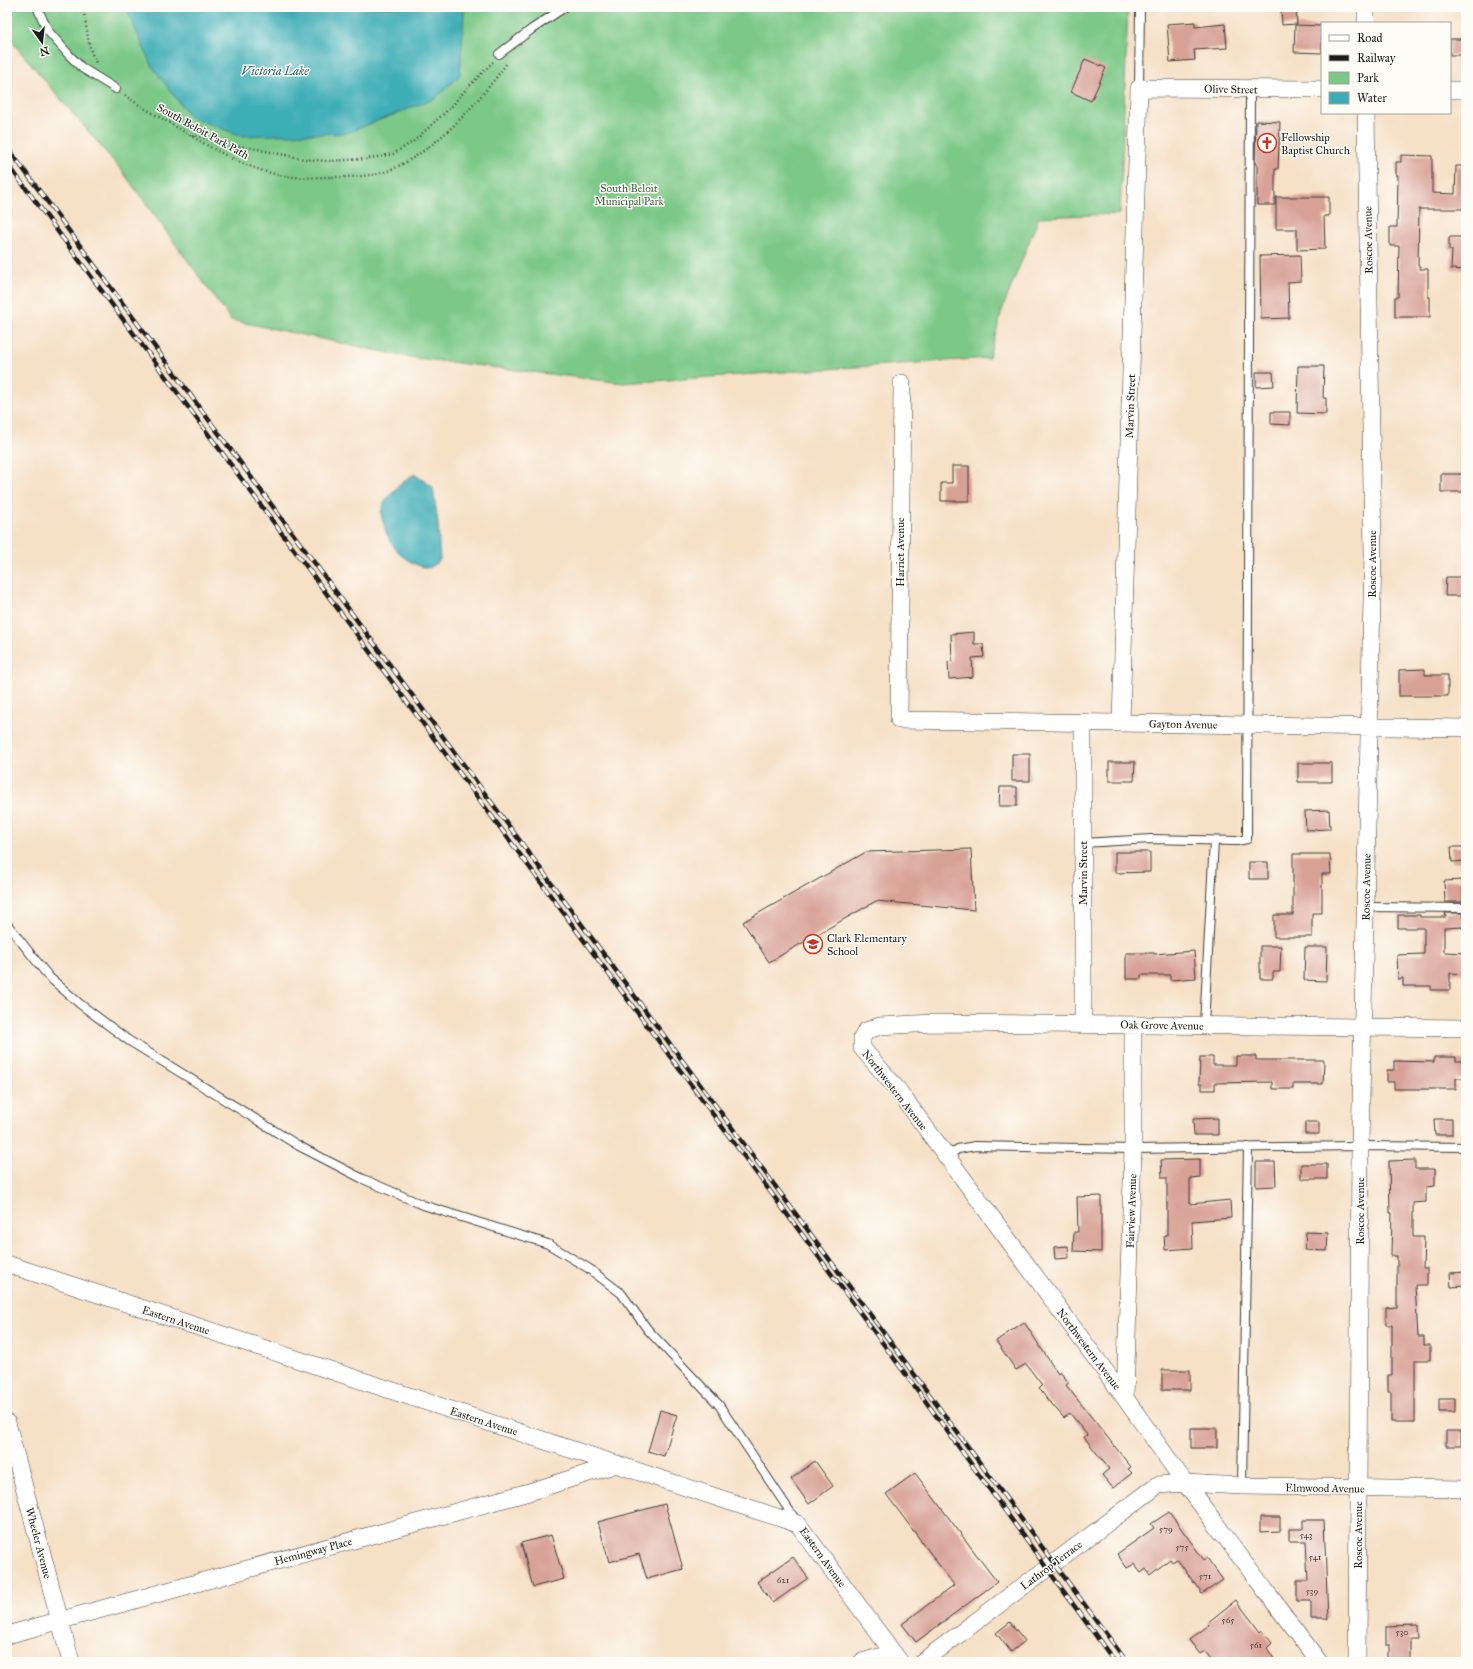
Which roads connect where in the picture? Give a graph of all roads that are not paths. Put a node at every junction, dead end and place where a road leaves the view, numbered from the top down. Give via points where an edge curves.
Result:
1 (37, 7) edge
2 (565, 7) edge
3 (1140, 7) edge
4 (1366, 7) edge
5 (1366, 22) edge
6 (499, 54) road end
7 (1139, 88) junction
8 (116, 89) road end
9 (1250, 89) junction
10 (1321, 89) edge
11 (1451, 90) edge
12 (1466, 90) edge
13 (1366, 114) edge
14 (902, 383) dead end
15 (899, 720) joint
16 (1083, 723) junction
17 (1121, 723) junction
18 (1246, 725) junction
19 (1369, 727) junction
20 (1466, 728) edge
21 (1214, 841) junction
22 (1083, 843) junction
23 (1365, 907) junction
24 (1466, 908) edge
25 (7, 924) edge
26 (1082, 1023) junction
27 (1133, 1025) junction
28 (1204, 1025) junction
29 (1363, 1027) junction
30 (1466, 1028) edge
31 (862, 1038) joint
32 (1360, 1146) junction
33 (1466, 1147) edge
34 (1248, 1148) junction
35 (1133, 1149) junction
36 (946, 1157) junction
37 (7, 1264) edge
38 (1125, 1398) junction
39 (7, 1423) edge
40 (617, 1464) junction
41 (1185, 1482) junction
42 (1242, 1486) junction
43 (1358, 1489) junction
44 (1466, 1489) edge
45 (798, 1524) junction
46 (60, 1621) junction
47 (7, 1635) edge
48 (897, 1658) edge
49 (71, 1662) edge
50 (862, 1662) edge
51 (922, 1662) edge
52 (1319, 1662) edge
53 (1357, 1662) edge

1 - 8 lane via 48,31 69,55 82,68
2 - 6 lane via 532,28
3 - 7 lane
4 - 5 street
7 - 9 street, Olive Street
7 - 17 street, Marvin Street
9 - 10 street, Olive Street
9 - 18 lane
11 - 12 street
13 - 19 street, Roscoe Avenue via 1373,554
14 - 15 street, Harriet Avenue
15 - 16 street, Gayton Avenue
16 - 17 street, Gayton Avenue
16 - 22 street, Marvin Street
17 - 18 street, Gayton Avenue
18 - 19 street, Gayton Avenue
18 - 21 lane via 1247,839 1237,842
19 - 20 street, Gayton Avenue
19 - 23 street, Roscoe Avenue
21 - 22 lane via 1151,839
21 - 28 lane
22 - 26 street, Marvin Street
23 - 24 lane
23 - 29 street, Roscoe Avenue
25 - 45 lane via 49,977 80,1004 128,1040 299,1146 423,1205 548,1244 588,1268 621,1293 648,1330 719,1404
26 - 27 street, Oak Grove Avenue
26 - 31 street, Oak Grove Avenue via 933,1023 880,1026 866,1031
27 - 28 street, Oak Grove Avenue
27 - 35 street, Fairview Avenue
28 - 29 street, Oak Grove Avenue
29 - 30 street, Oak Grove Avenue
29 - 32 street, Roscoe Avenue
31 - 36 street, Northwestern Avenue via 862,1048 897,1089
32 - 33 lane
32 - 34 lane
32 - 43 street, Roscoe Avenue
34 - 35 lane
34 - 42 lane
35 - 36 lane via 975,1146 958,1149
35 - 38 street, Fairview Avenue
36 - 38 street, Northwestern Avenue
37 - 40 street, Eastern Avenue
38 - 41 street, Northwestern Avenue
39 - 46 street, Wheeler Avenue
40 - 45 street, Eastern Avenue
40 - 46 street, Hemingway Place via 521,1494
41 - 42 street, Elmwood Avenue
41 - 51 street, Lathrop Terrace via 1163,1484 1150,1490
41 - 52 street, Northwestern Avenue
42 - 43 street, Elmwood Avenue
43 - 44 street, Elmwood Avenue
43 - 53 street, Roscoe Avenue
45 - 48 street, Eastern Avenue
46 - 47 street, Hemingway Place
46 - 49 street, Wheeler Avenue
48 - 50 street

